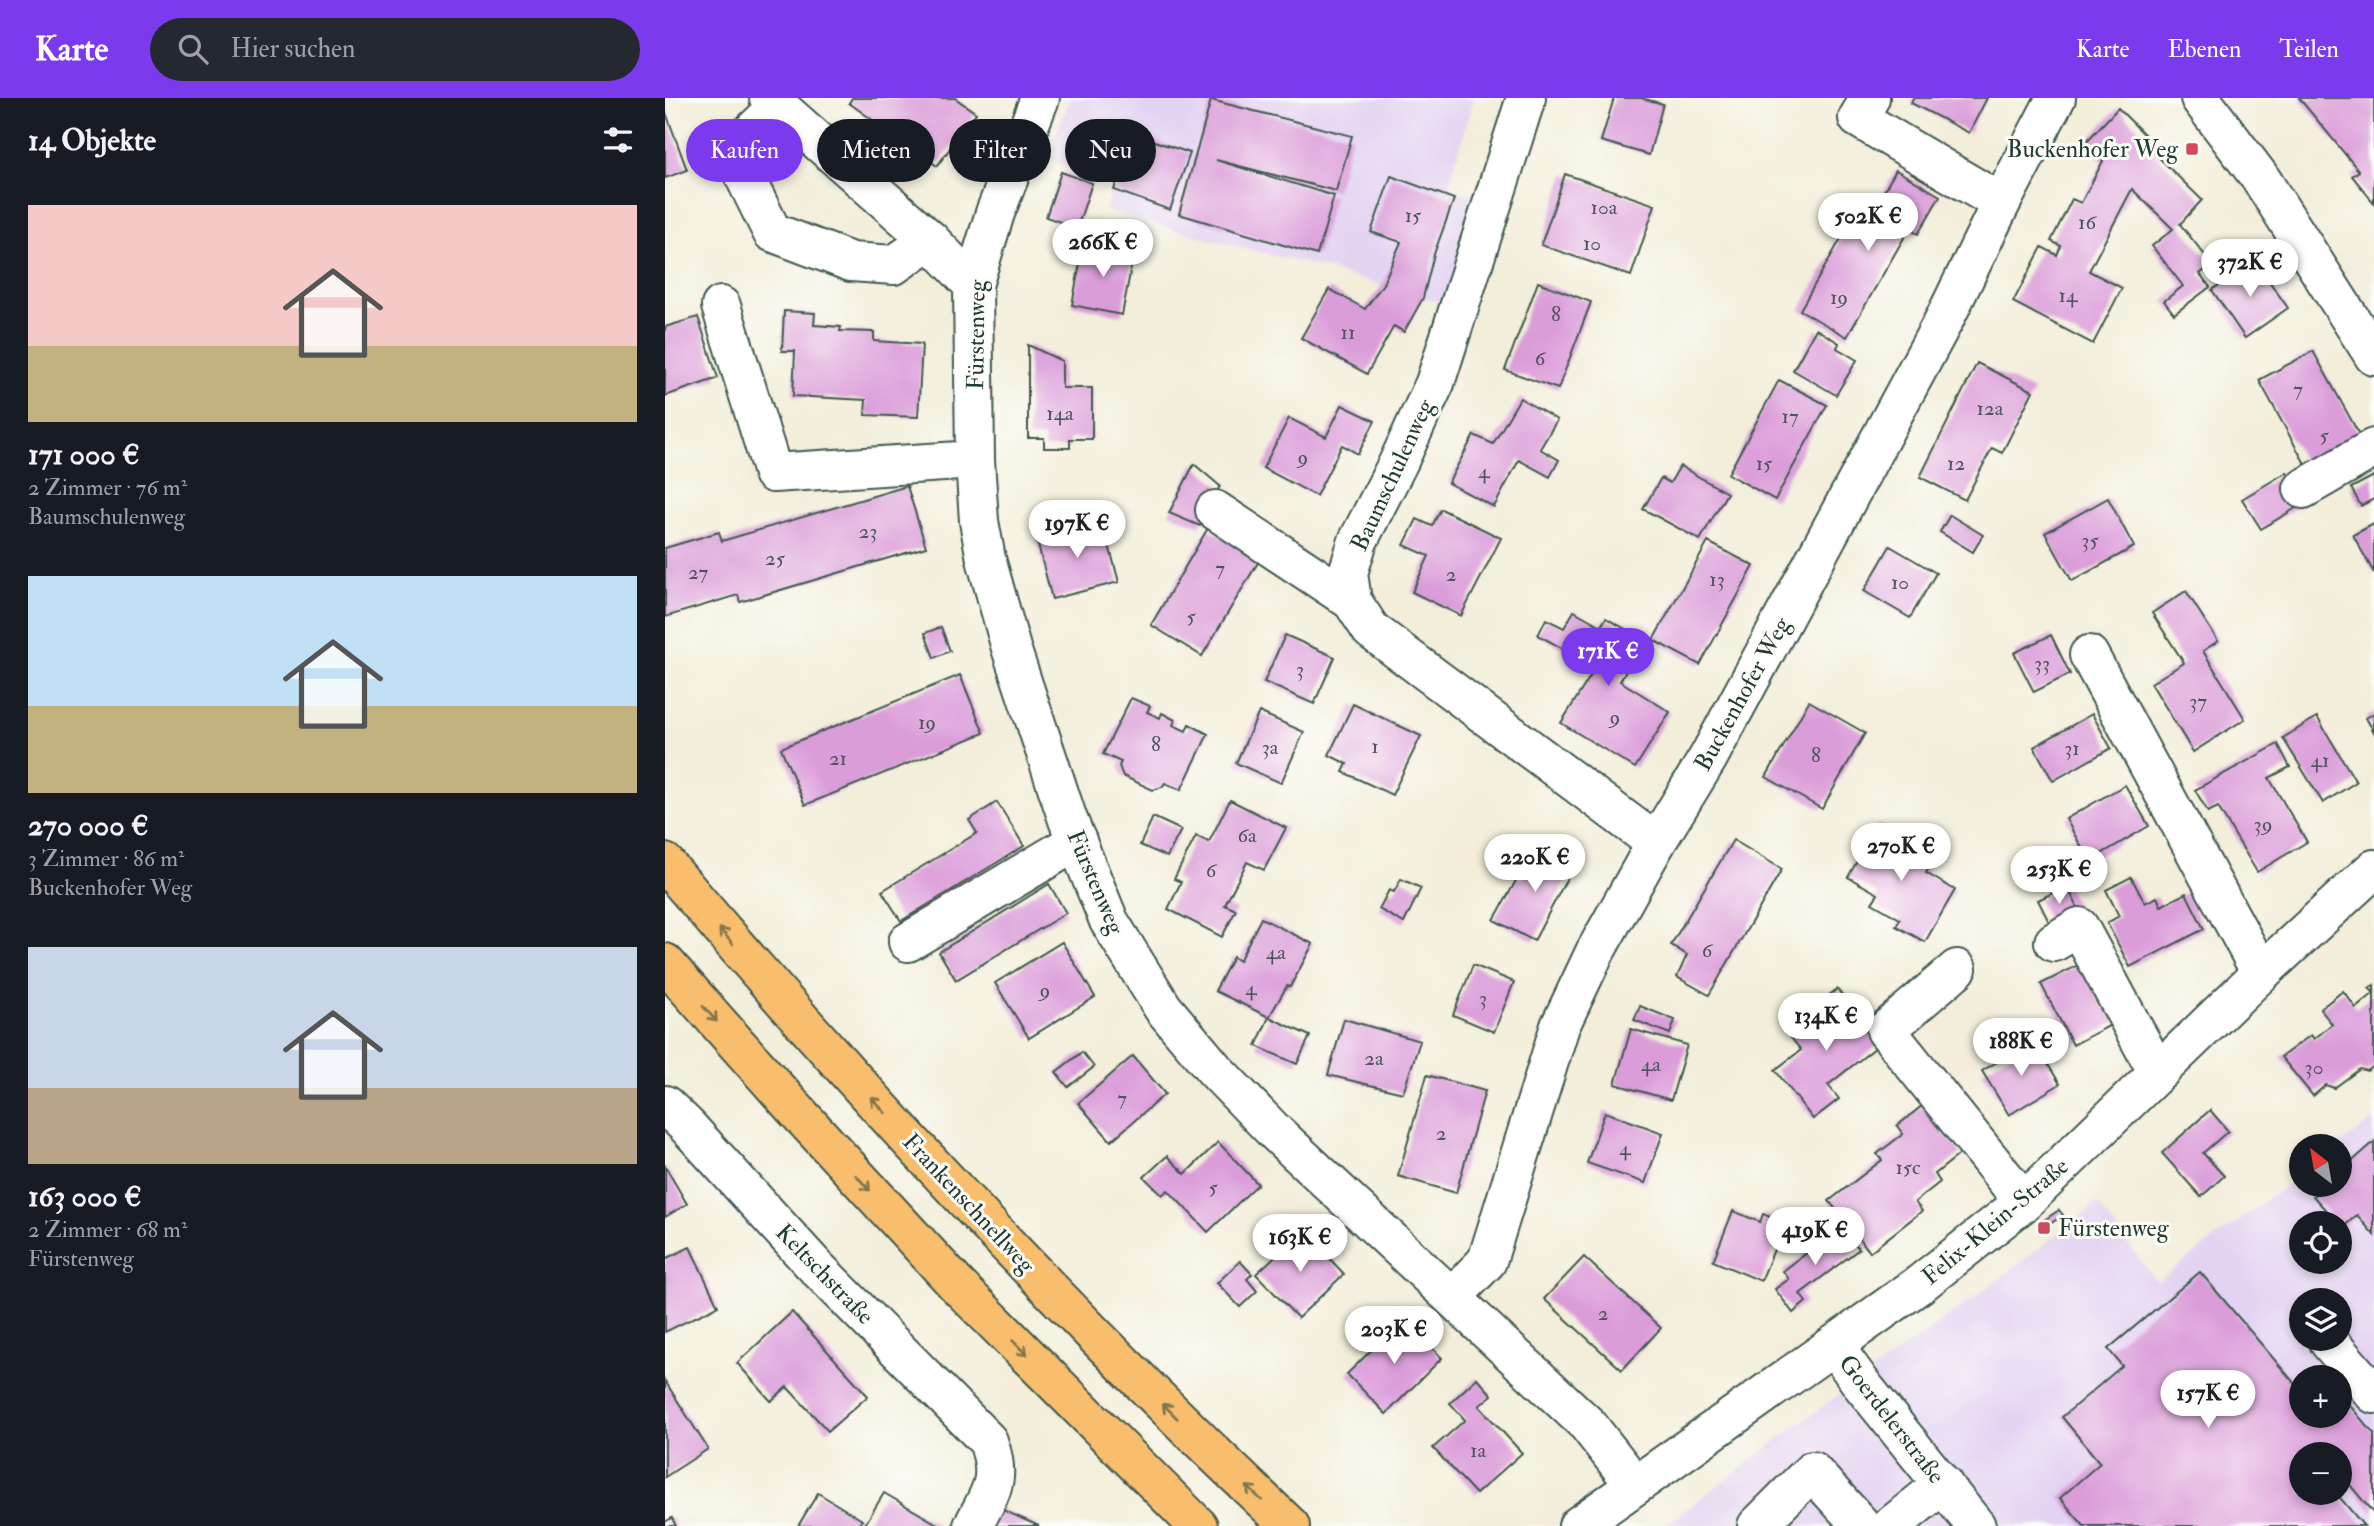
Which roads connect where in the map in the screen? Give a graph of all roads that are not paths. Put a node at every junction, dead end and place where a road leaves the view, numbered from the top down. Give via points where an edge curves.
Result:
1 (1040, 98) edge
2 (1526, 98) edge
3 (1870, 98) edge
4 (2056, 98) edge
5 (2200, 98) edge
6 (774, 102) edge
7 (2001, 203) junction
8 (930, 240) junction
9 (973, 285) junction
10 (721, 306) dead end
11 (2362, 313) edge
12 (2374, 356) edge
13 (2374, 448) edge
14 (975, 460) junction
15 (2303, 489) dead end
16 (1215, 510) dead end
17 (1352, 601) junction
18 (2089, 655) dead end
19 (1077, 841) junction
20 (1656, 843) junction
21 (665, 863) edge
22 (2374, 869) edge
23 (908, 942) dead end
24 (2054, 942) dead end
25 (665, 963) edge
26 (1957, 969) dead end
27 (2261, 973) junction
28 (2160, 1071) junction
29 (665, 1105) edge
30 (2024, 1202) junction
31 (1453, 1296) junction
32 (1834, 1346) junction
33 (2337, 1351) edge
34 (2374, 1394) edge
35 (1943, 1484) junction
36 (1635, 1485) junction
37 (974, 1526) edge
38 (1198, 1526) edge
39 (1290, 1526) edge
40 (1578, 1526) edge
41 (1757, 1526) edge
42 (1862, 1526) edge
43 (1891, 1526) edge
44 (1976, 1526) edge

1 - 9 street, Fürstenweg via 995,213
2 - 17 street, Baumschulenweg via 1436,383 1358,541 1348,573
3 - 7 street via 1858,117
4 - 7 street, Buckenhofer Weg
5 - 11 street
6 - 8 street
6 - 8 street via 732,151 772,232 851,262 894,265
7 - 20 street, Buckenhofer Weg via 1945,318 1715,746
8 - 9 street
9 - 14 street, Fürstenweg
10 - 14 street via 773,473
11 - 12 street
13 - 15 street
14 - 19 street, Fürstenweg via 986,559 1011,648
16 - 17 street
17 - 20 street via 1371,630
18 - 27 street
19 - 23 street
19 - 31 street, Fürstenweg via 1109,921 1172,1018 1272,1129
20 - 31 street, Buckenhofer Weg via 1560,1026 1487,1261
39 -> 21 highway, Frankenschnellweg via 1097,1338 963,1198 783,1003
22 - 27 street, Felix-Klein-Straße
24 - 28 street via 2079,928
25 -> 38 highway via 957,1285
26 - 30 street via 1886,1030
27 - 28 street, Felix-Klein-Straße
28 - 30 street, Felix-Klein-Straße
29 - 37 street, Keltschstraße via 988,1441 995,1481
30 - 32 street, Felix-Klein-Straße
31 - 36 street, Fürstenweg via 1588,1424
32 - 35 street, Goerdelerstraße
32 - 36 street, Felix-Klein-Straße
33 - 34 street
35 - 43 street
35 - 44 street, Goerdelerstraße
36 - 40 street, Felix-Klein-Straße
41 - 42 street via 1812,1471

